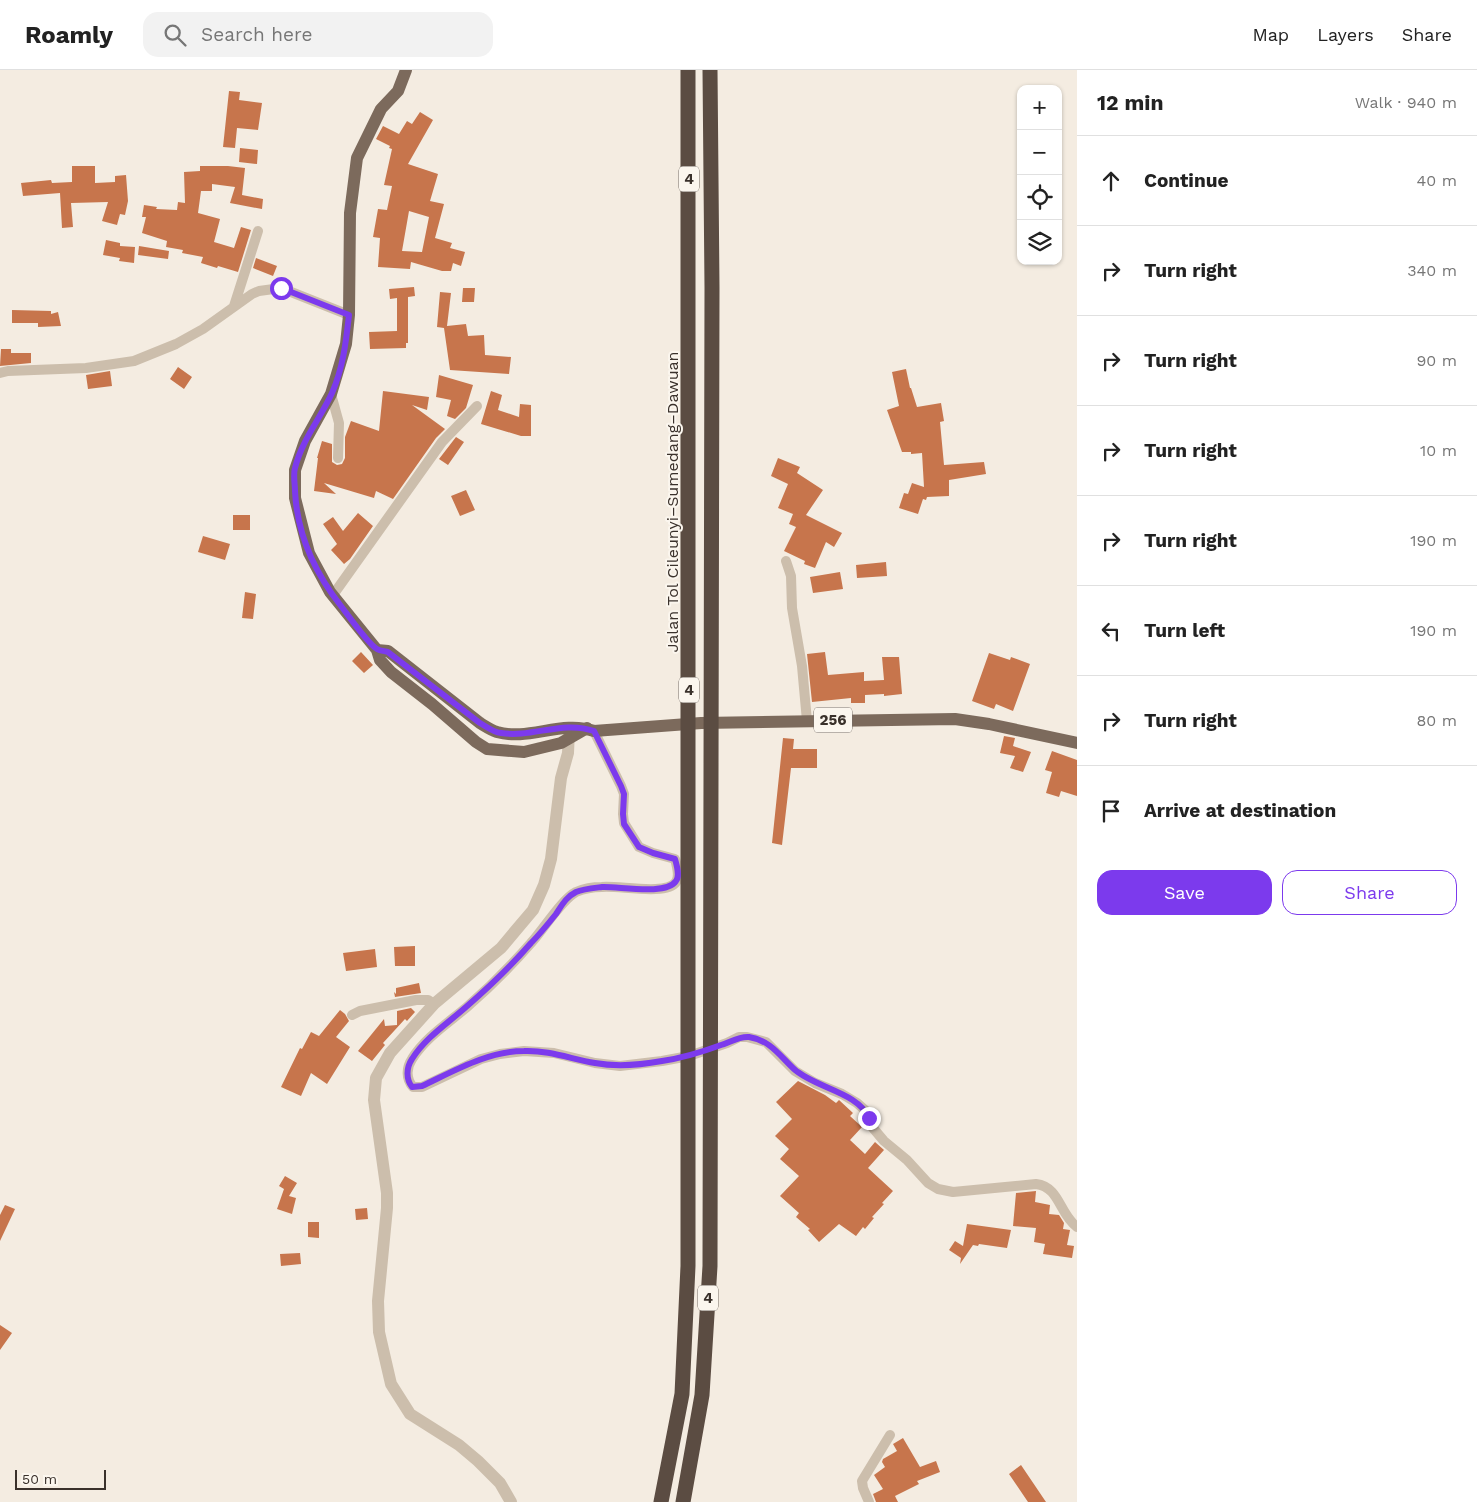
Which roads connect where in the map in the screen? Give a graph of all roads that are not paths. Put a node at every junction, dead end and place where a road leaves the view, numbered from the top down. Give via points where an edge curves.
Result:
1 (406, 70) edge
2 (688, 70) edge
3 (710, 70) edge
4 (258, 231) dead end
5 (234, 306) junction
6 (349, 315) junction
7 (0, 373) edge
8 (331, 394) junction
9 (477, 406) dead end
10 (338, 458) dead end
11 (786, 561) dead end
12 (333, 595) junction
13 (378, 650) junction
14 (807, 721) junction
15 (591, 729) junction
16 (569, 732) junction
17 (1077, 743) edge
18 (434, 1004) junction
19 (352, 1015) dead end
20 (1077, 1226) edge
21 (890, 1435) dead end
22 (511, 1502) edge
23 (661, 1502) edge
24 (683, 1502) edge
25 (869, 1502) edge

1 - 6 main road, 256 via 398,91 381,109 357,158 350,213
2 - 23 highway, Jalan Tol Cileunyi–Sumedang–Dawuan / 4 via 688,1266 682,1394
3 - 24 highway, 4 via 710,1266 702,1395
4 - 5 street
5 - 6 street via 259,291 281,288
5 - 7 street via 203,330 134,361 86,368 8,370
6 - 8 main road, 256 via 346,344
8 - 10 street via 338,424
8 - 12 main road, 256 via 305,441 294,470 295,498 309,553
9 - 12 street via 442,442
11 - 14 street via 791,576 792,608 802,663
12 - 13 main road, 256
13 - 16 main road, 256 via 388,652 494,731 518,734
13 - 16 main road, 256 via 380,660 391,672 488,749 524,752 561,742
14 - 15 main road, 256
14 - 17 main road, 256 via 955,719
15 - 16 main road, 256
15 - 20 street via 624,794 624,824 639,847 675,859 676,881 669,887 651,889 602,887 577,892 564,900 508,968 426,1041 407,1070 412,1087 422,1086 480,1059 500,1054 524,1051 554,1053 620,1066 689,1056 739,1038 757,1039 766,1042 796,1071 858,1103 878,1134 933,1186 953,1192 1036,1184 1045,1186
16 - 18 street via 551,859 533,910 501,948
18 - 19 street via 428,1000 416,1000
18 - 22 street via 390,1053 374,1088 388,1208 378,1301 379,1332 391,1384 407,1410 478,1461 500,1483
21 - 25 street via 862,1481

